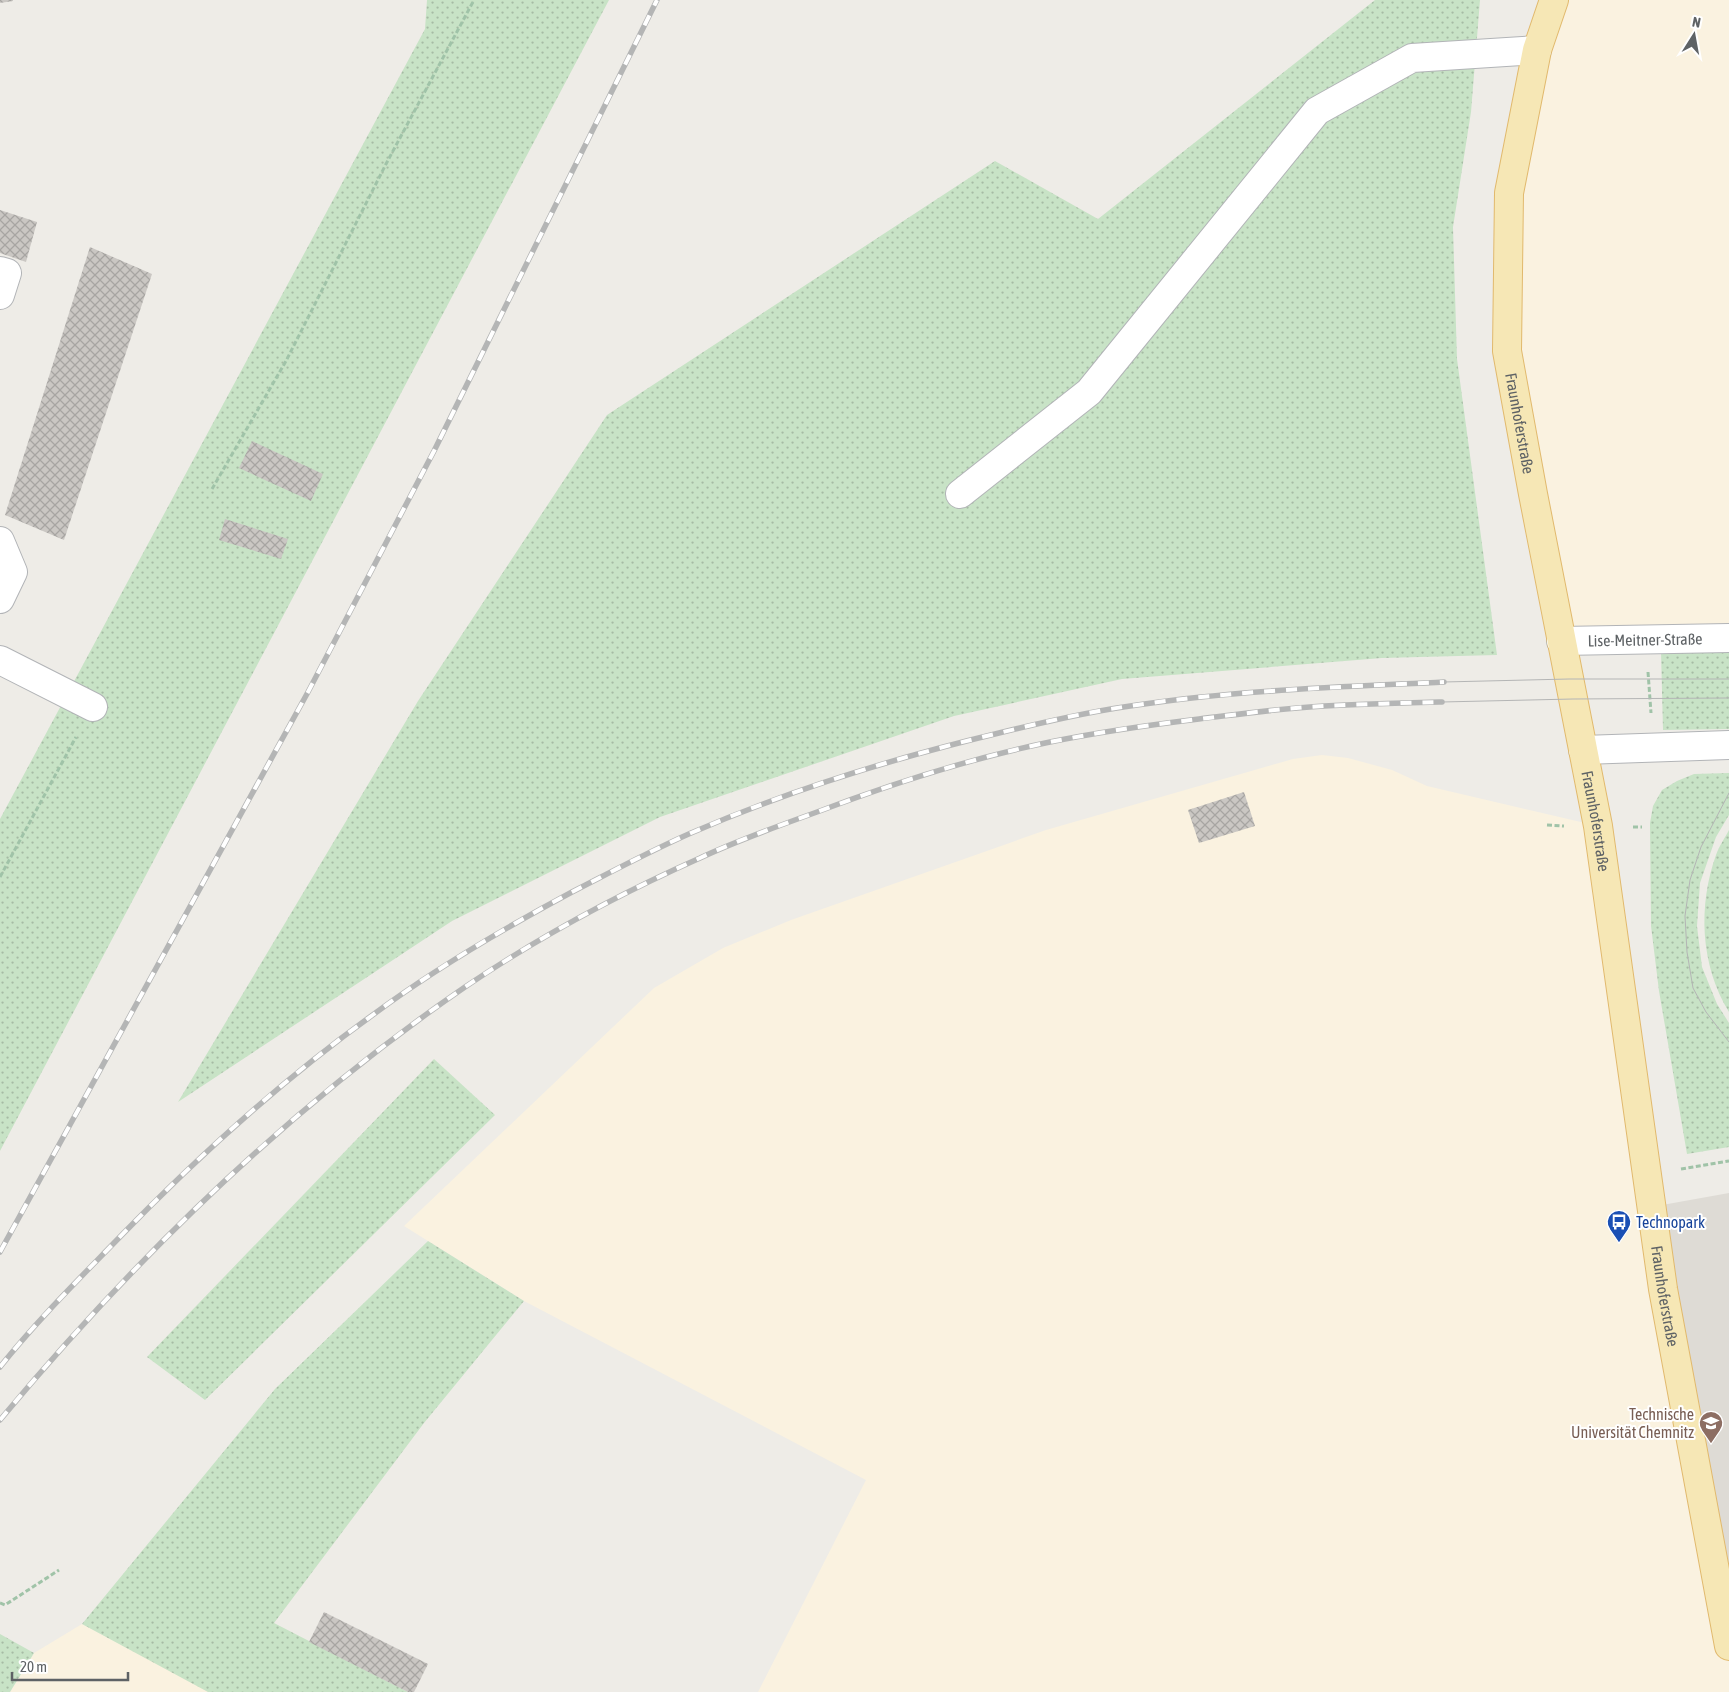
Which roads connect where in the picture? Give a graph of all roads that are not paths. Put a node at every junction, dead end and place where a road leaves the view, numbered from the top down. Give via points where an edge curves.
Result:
1 (1554, 0) edge
2 (1537, 50) junction
3 (0, 271) edge
4 (0, 295) edge
5 (960, 494) dead end
6 (0, 541) edge
7 (0, 599) edge
8 (1729, 638) edge
9 (1561, 641) junction
10 (0, 660) edge
11 (93, 706) road end
12 (1729, 746) edge
13 (1583, 750) junction
14 (1729, 1646) edge

1 - 2 main road, Fraunhoferstraße
2 - 5 street via 1412,58 1317,111 1089,392
2 - 9 main road, Fraunhoferstraße via 1510,193 1507,351
3 - 4 street via 7,273
6 - 7 street via 13,572
8 - 9 street, Lise-Meitner-Straße
9 - 13 main road, Fraunhoferstraße
10 - 11 street
12 - 13 street
13 - 14 main road, Fraunhoferstraße via 1598,826 1664,1289

